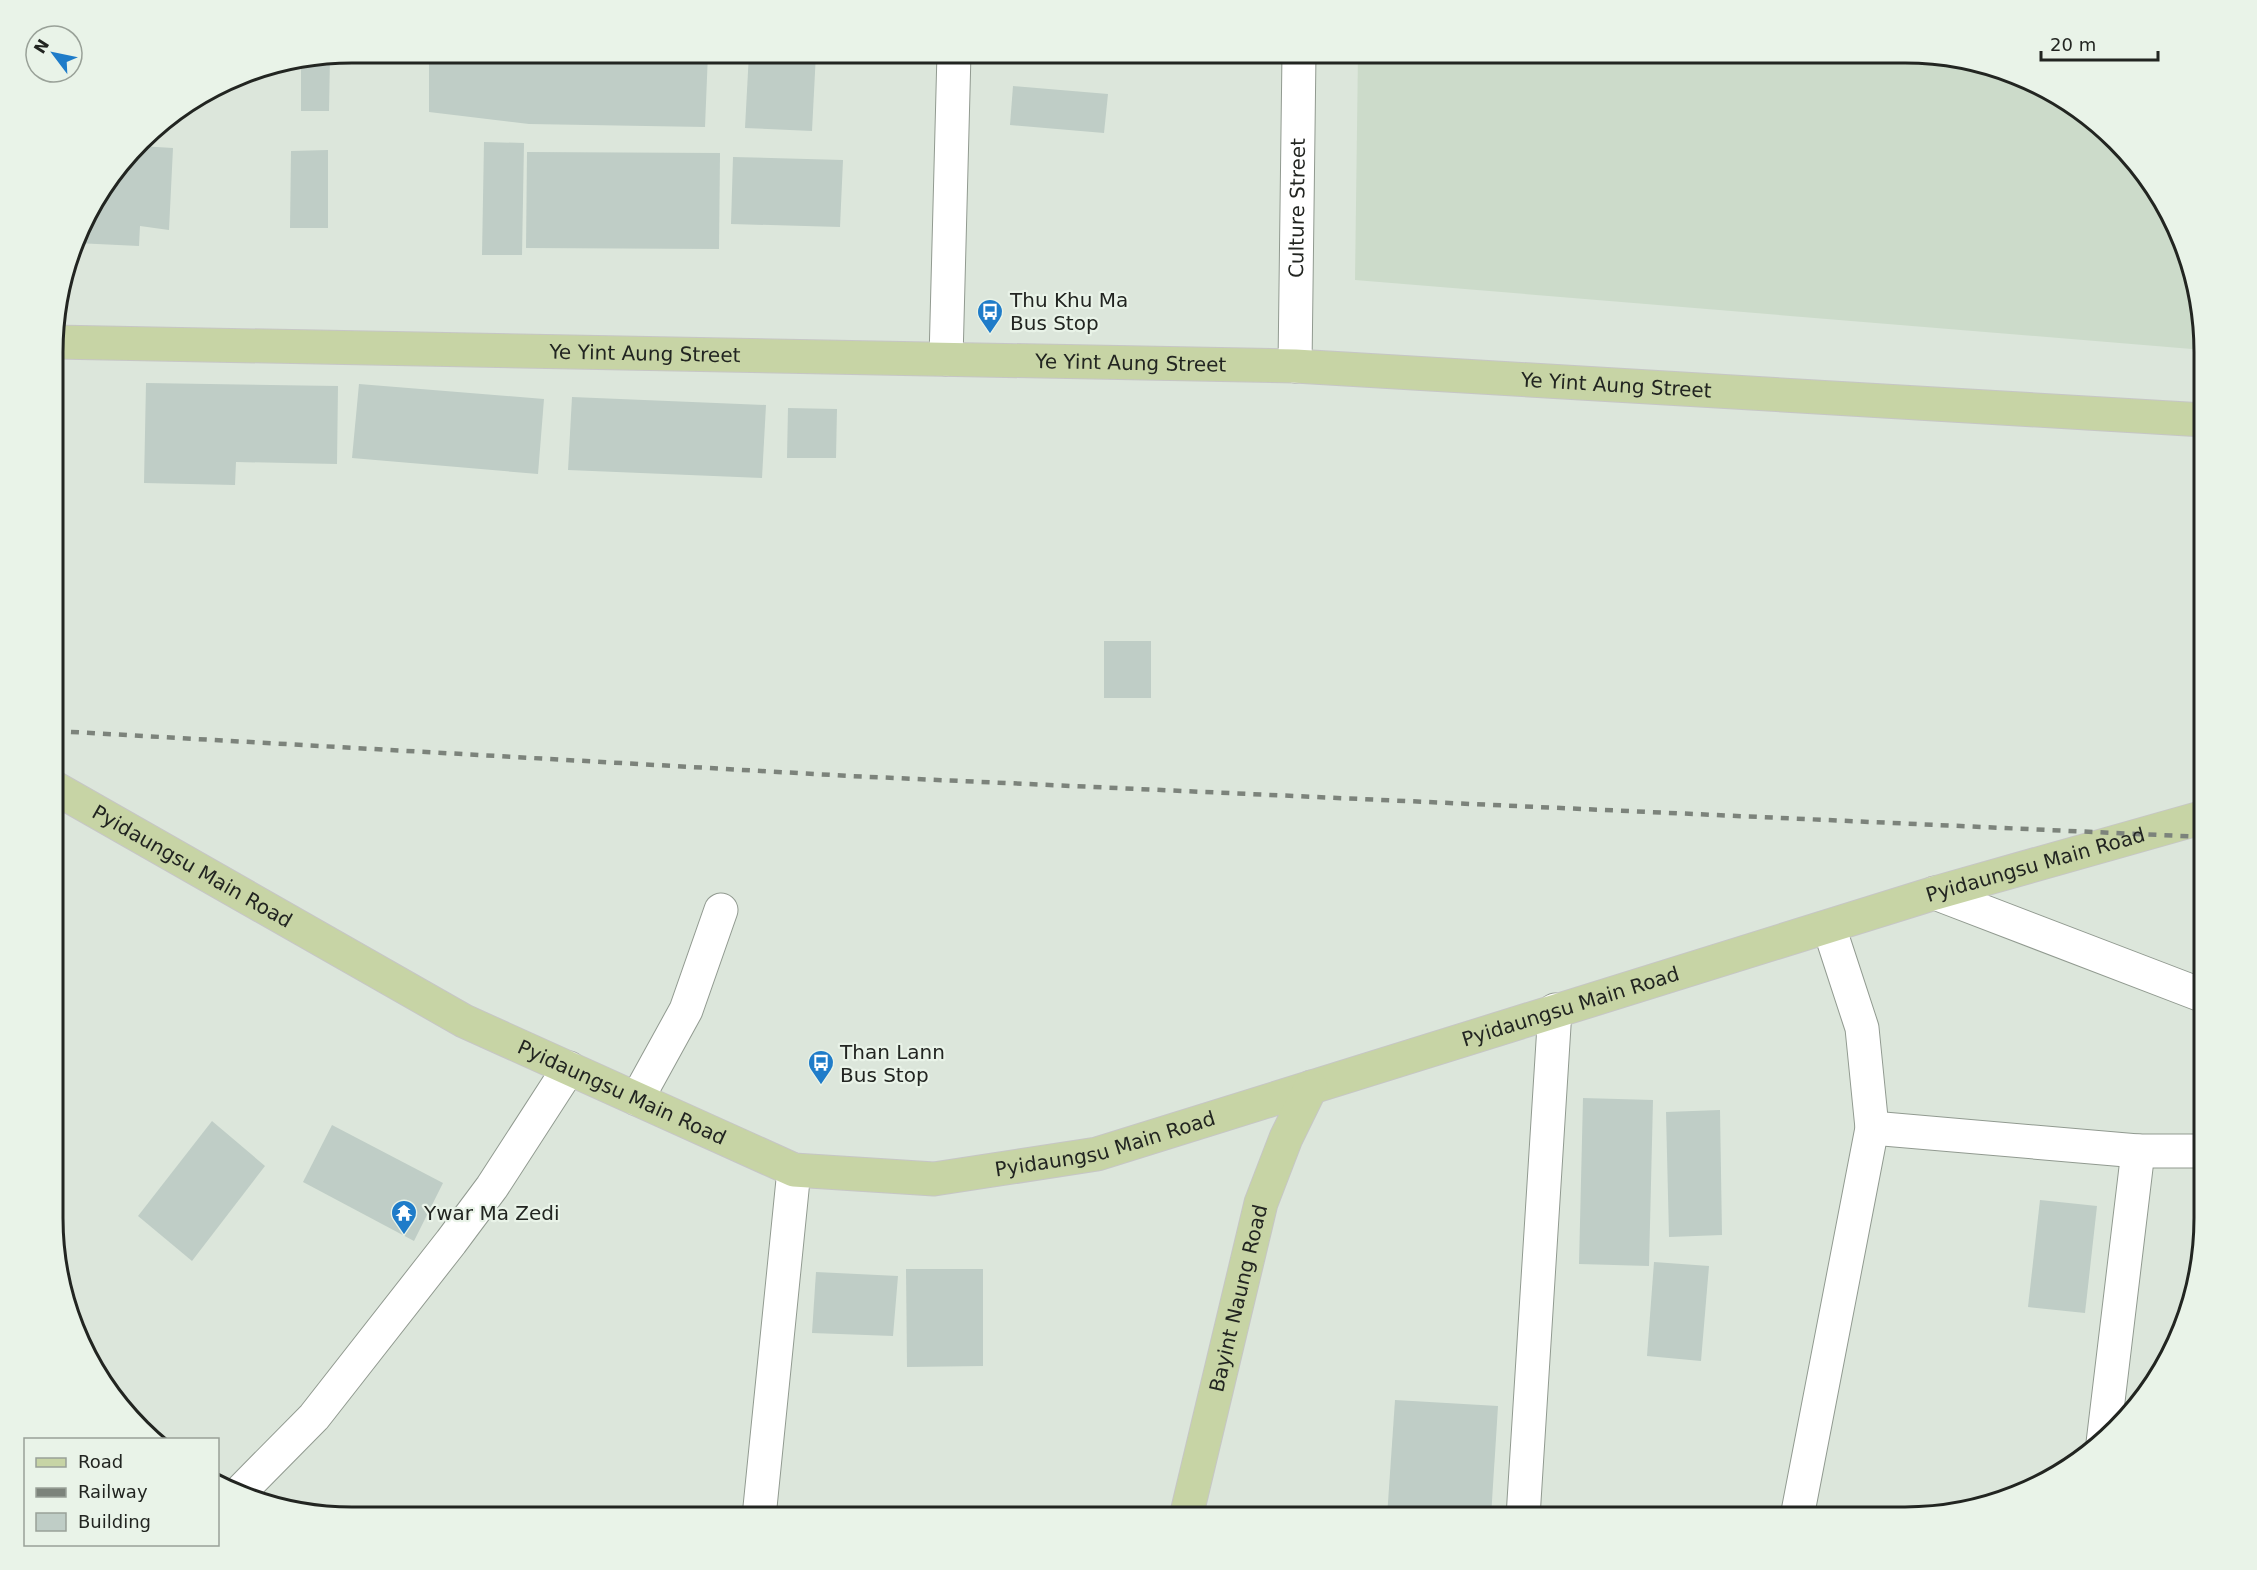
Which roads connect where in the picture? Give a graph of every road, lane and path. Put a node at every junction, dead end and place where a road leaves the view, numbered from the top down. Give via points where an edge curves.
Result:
1 (954, 63) edge
2 (1299, 63) edge
3 (64, 342) edge
4 (946, 359) junction
5 (1295, 366) junction
6 (2194, 419) edge
7 (63, 793) edge
8 (2194, 821) edge
9 (1935, 893) junction
10 (721, 910) dead end
11 (1829, 927) junction
12 (2194, 992) edge
13 (1555, 1010) junction
14 (570, 1068) junction
15 (1311, 1087) junction
16 (637, 1099) junction
17 (1872, 1128) junction
18 (2138, 1151) junction
19 (2194, 1151) edge
20 (795, 1170) junction
21 (2105, 1426) edge
22 (245, 1487) edge
23 (760, 1507) edge
24 (1188, 1507) edge
25 (1524, 1507) edge
26 (1799, 1507) edge

1 - 4 street
2 - 5 street, Culture Street
3 - 4 main road, Ye Yint Aung Street
4 - 5 main road, Ye Yint Aung Street
5 - 6 main road, Ye Yint Aung Street
7 - 14 main road, Pyidaungsu Main Road via 464,1021
8 - 9 main road, Pyidaungsu Main Road
9 - 11 main road, Pyidaungsu Main Road
9 - 12 street
10 - 16 street via 686,1010
11 - 13 main road, Pyidaungsu Main Road
11 - 17 street via 1862,1028
13 - 15 main road, Pyidaungsu Main Road
13 - 25 street
14 - 16 main road, Pyidaungsu Main Road
14 - 22 street via 492,1187 422,1279 314,1417
15 - 20 main road, Pyidaungsu Main Road via 1097,1154 934,1179
15 - 24 main road, Bayint Naung Road via 1261,1203
16 - 20 main road, Pyidaungsu Main Road
17 - 18 street
17 - 26 street
18 - 19 street
18 - 21 street
20 - 23 street

